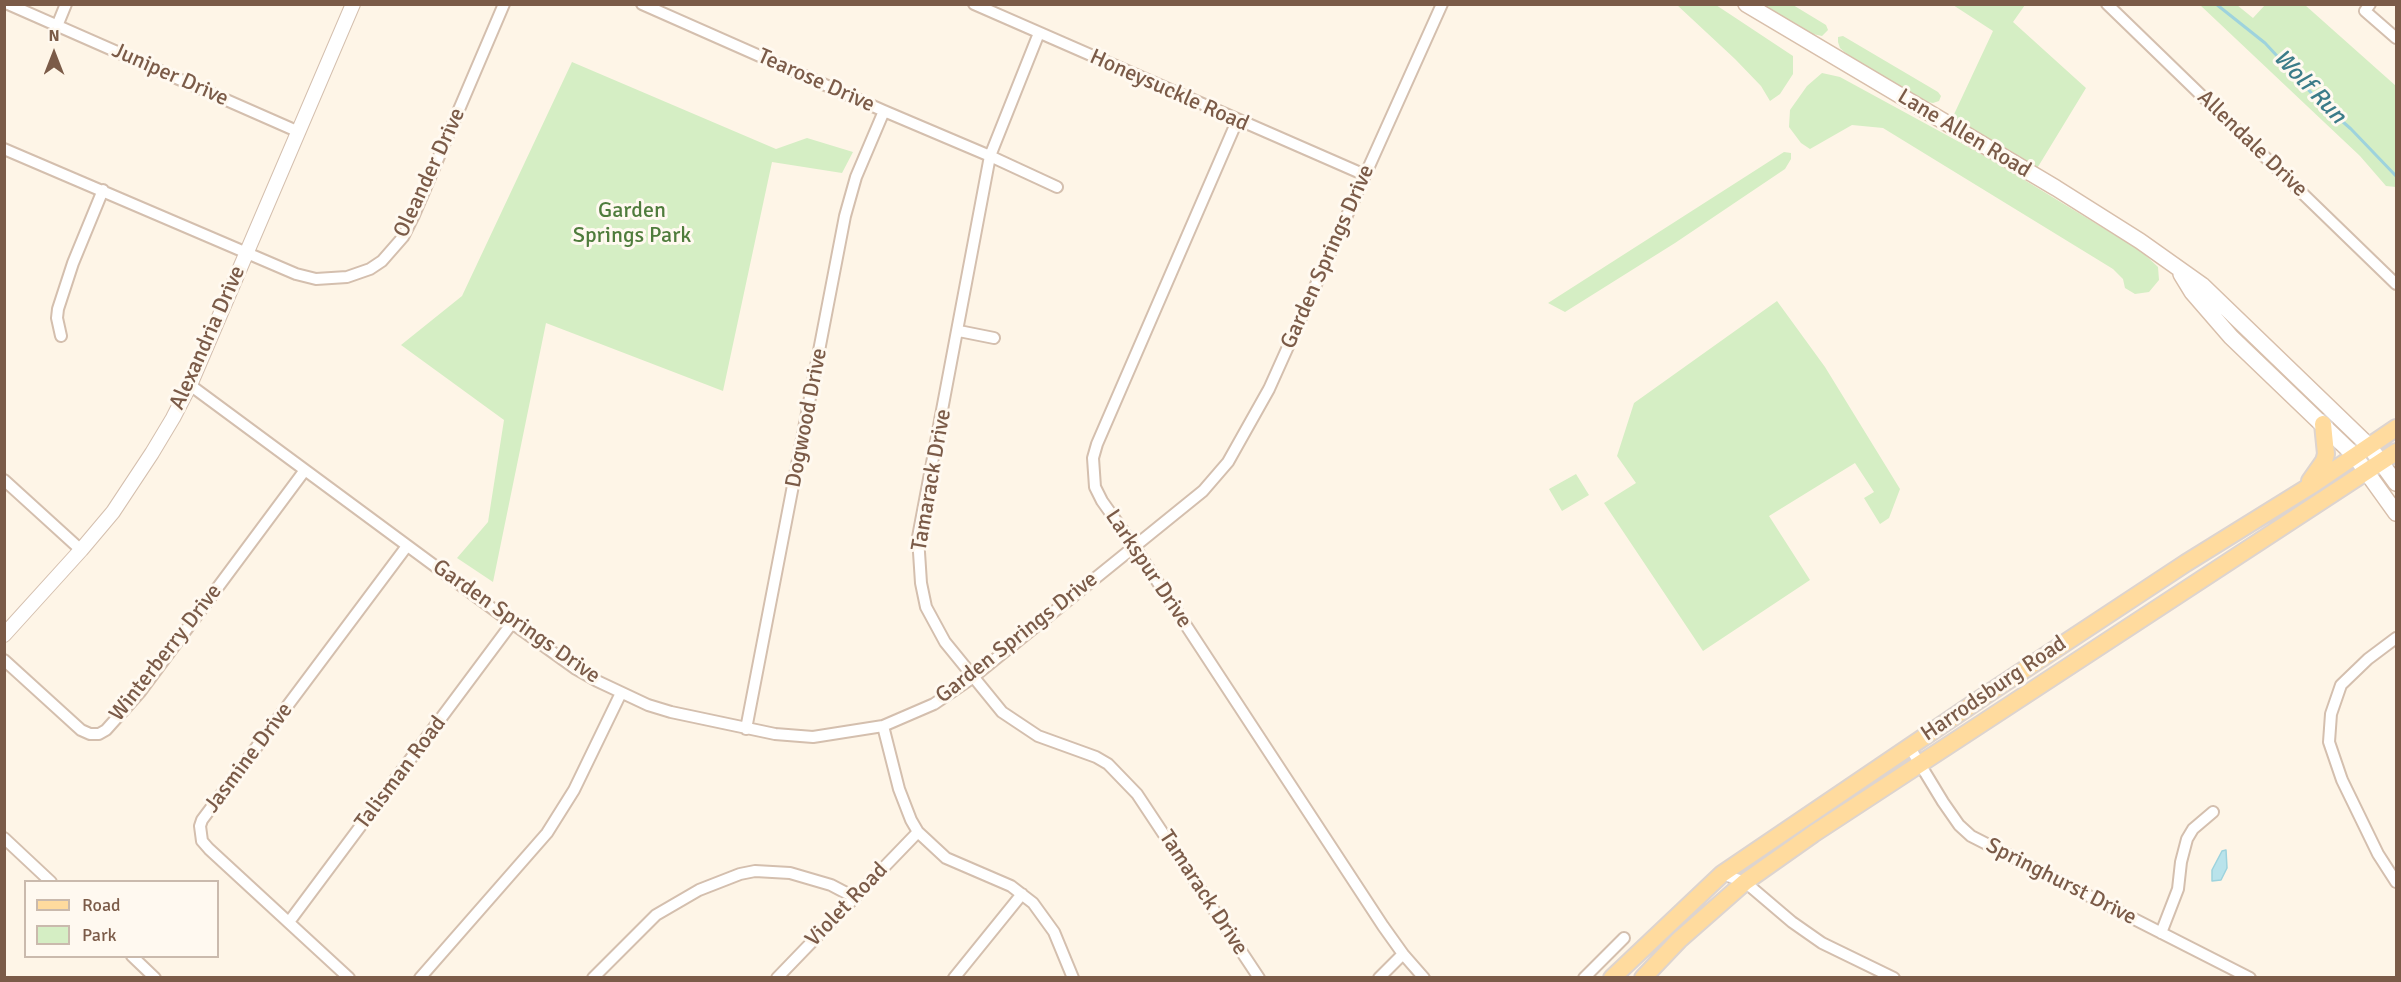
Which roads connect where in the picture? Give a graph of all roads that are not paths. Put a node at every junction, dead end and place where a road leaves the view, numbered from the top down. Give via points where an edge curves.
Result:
1 (8, 4) edge
2 (66, 4) edge
3 (353, 4) edge
4 (504, 4) edge
5 (642, 4) edge
6 (974, 4) edge
7 (1442, 4) edge
8 (1746, 4) edge
9 (2108, 4) edge
10 (2370, 4) edge
11 (57, 26) junction
12 (1039, 33) junction
13 (2397, 38) edge
14 (884, 111) junction
15 (1237, 121) junction
16 (299, 132) junction
17 (4, 149) edge
18 (990, 156) junction
19 (1365, 176) junction
20 (1057, 187) dead end
21 (103, 190) junction
22 (246, 252) junction
23 (2177, 269) junction
24 (2397, 284) edge
25 (959, 331) junction
26 (61, 336) dead end
27 (994, 338) dead end
28 (190, 385) junction
29 (2323, 424) junction
30 (2397, 428) edge
31 (2362, 451) junction
32 (2397, 452) edge
33 (2375, 466) junction
34 (305, 470) junction
35 (4, 480) edge
36 (2397, 483) edge
37 (2302, 490) junction
38 (2397, 513) edge
39 (407, 546) junction
40 (1134, 546) junction
41 (81, 550) junction
42 (512, 624) junction
43 (4, 635) edge
44 (2397, 638) edge
45 (4, 660) edge
46 (972, 678) junction
47 (621, 693) junction
48 (883, 726) junction
49 (746, 729) junction
50 (1909, 746) junction
51 (1920, 765) junction
52 (2213, 812) dead end
53 (918, 832) junction
54 (4, 838) edge
55 (1722, 874) junction
56 (49, 880) edge
57 (1745, 882) junction
58 (2397, 882) edge
59 (1022, 894) junction
60 (854, 897) junction
61 (289, 922) junction
62 (2162, 933) junction
63 (1624, 938) dead end
64 (1403, 954) junction
65 (133, 958) edge
66 (155, 978) edge
67 (349, 978) edge
68 (420, 978) edge
69 (592, 978) edge
70 (777, 978) edge
71 (954, 978) edge
72 (1073, 978) edge
73 (1259, 978) edge
74 (1379, 978) edge
75 (1424, 978) edge
76 (1584, 978) edge
77 (1612, 978) edge
78 (1643, 978) edge
79 (1894, 978) edge
80 (2250, 978) edge

1 - 11 street, Juniper Drive
2 - 11 street
3 - 16 street, Alexandria Drive
4 - 22 street, Oleander Drive via 414,215 392,252 370,269 333,280 296,274
5 - 14 street, Tearose Drive
6 - 12 street, Honeysuckle Road
7 - 19 street, Garden Springs Drive
8 - 23 main road, Lane Allen Road via 2056,188
9 - 24 street, Allendale Drive
10 - 13 street via 2365,11
11 - 16 street, Juniper Drive
12 - 15 street, Honeysuckle Road
12 - 18 street, Tamarack Drive
14 - 18 street, Tearose Drive
14 - 49 street, Dogwood Drive via 845,216
15 - 19 street, Honeysuckle Road
15 - 40 street, Larkspur Drive via 1093,458 1095,487
16 - 22 street, Alexandria Drive
17 - 21 street, Oleander Drive
18 - 20 street, Tearose Drive
18 - 25 street, Tamarack Drive
19 - 40 street, Garden Springs Drive via 1266,394 1228,462 1203,491
21 - 22 street, Oleander Drive
21 - 26 street via 57,309
22 - 28 street, Alexandria Drive
23 - 29 main road, Lane Allen Road via 2231,336
23 - 31 main road, Lane Allen Road via 2202,285
25 - 27 street
25 - 46 street, Tamarack Drive via 922,515 918,559 933,624
28 - 34 street, Garden Springs Drive
28 - 41 street, Alexandria Drive via 136,478
29 - 31 main road, Lane Allen Road
29 - 37 main road via 2324,461
30 - 31 main road, Harrodsburg Road
31 - 33 main road, Lane Allen Road
31 - 37 main road, Harrodsburg Road
32 - 33 main road, Harrodsburg Road
33 - 36 main road, Lane Allen Road
33 - 38 main road, Lane Allen Road
33 - 51 main road, Harrodsburg Road
34 - 39 street, Garden Springs Drive
34 - 45 street, Winterberry Drive via 140,692 106,730 99,734 81,730
35 - 41 street
37 - 50 main road, Harrodsburg Road
39 - 42 street, Garden Springs Drive
39 - 61 street, Jasmine Drive via 200,826 202,841 209,849
40 - 46 street, Garden Springs Drive
40 - 64 street, Larkspur Drive
41 - 43 street, Alexandria Drive
42 - 47 street, Garden Springs Drive via 576,669
42 - 61 street, Talisman Road
44 - 58 street via 2341,685 2329,735 2342,780 2378,854
46 - 48 street, Garden Springs Drive via 934,704
46 - 73 street, Tamarack Drive via 1002,712 1025,729 1096,757 1120,774
47 - 49 street, Garden Springs Drive via 671,712
47 - 68 street via 578,782 547,833
48 - 49 street, Garden Springs Drive via 813,737
48 - 53 street via 899,789
50 - 51 street, Springhurst Drive
50 - 55 main road, Harrodsburg Road
51 - 57 main road, Harrodsburg Road
51 - 62 street, Springhurst Drive via 1942,802 1971,836
52 - 62 street via 2187,839 2178,889
53 - 59 street via 946,858
53 - 60 street, Violet Road
54 - 56 street
55 - 57 street
55 - 77 main road, Harrodsburg Road
57 - 78 main road, Harrodsburg Road
57 - 79 street via 1822,943
59 - 71 street
59 - 72 street via 1047,920
60 - 69 street via 831,885 790,873 740,874 699,890 656,915
60 - 70 street, Violet Road
61 - 67 street, Jasmine Drive
62 - 80 street, Springhurst Drive
63 - 76 street
64 - 74 street
64 - 75 street, Larkspur Drive
65 - 66 street

